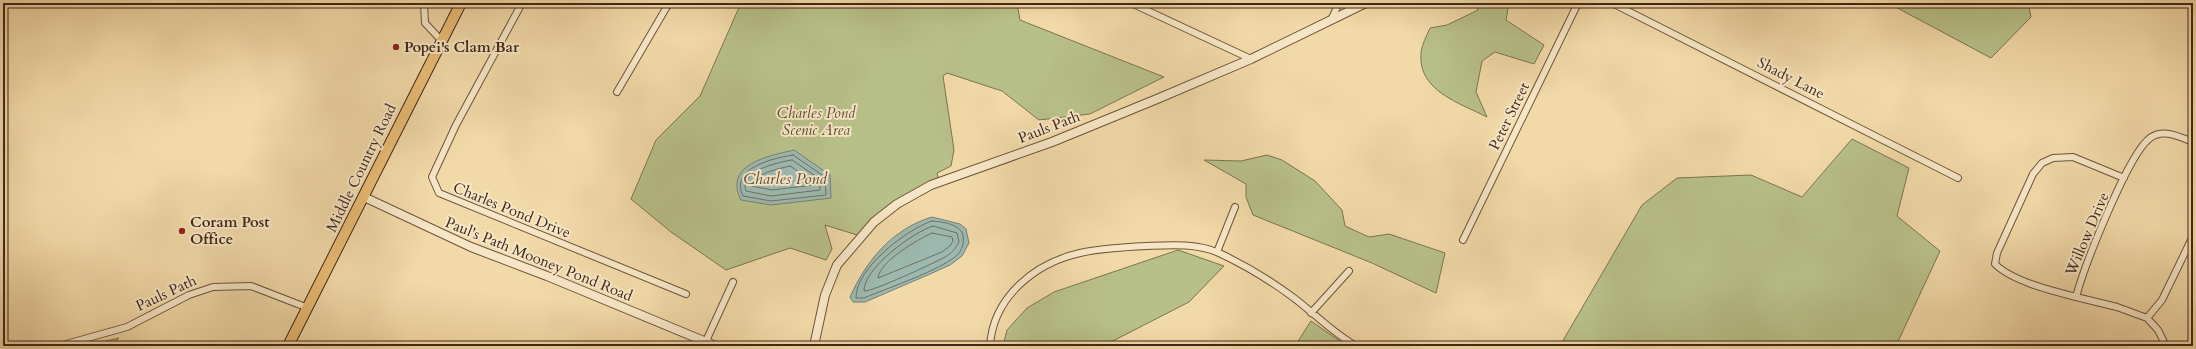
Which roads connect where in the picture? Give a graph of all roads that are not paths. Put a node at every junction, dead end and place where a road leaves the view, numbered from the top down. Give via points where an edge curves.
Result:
1 (424, 3) edge
2 (461, 3) edge
3 (522, 3) edge
4 (669, 3) edge
5 (1131, 3) edge
6 (1339, 3) edge
7 (1366, 3) edge
8 (1578, 3) edge
9 (1612, 3) edge
10 (1331, 20) junction
11 (441, 40) junction
12 (1251, 59) junction
13 (617, 92) dead end
14 (2193, 142) edge
15 (1958, 178) dead end
16 (2124, 178) junction
17 (364, 196) junction
18 (1235, 207) dead end
19 (2193, 236) edge
20 (1463, 240) dead end
21 (1217, 252) junction
22 (1349, 271) dead end
23 (733, 282) dead end
24 (686, 294) dead end
25 (2076, 297) junction
26 (308, 308) junction
27 (1311, 313) junction
28 (2147, 318) junction
29 (706, 341) junction
30 (59, 346) edge
31 (288, 346) edge
32 (716, 346) edge
33 (814, 346) edge
34 (990, 346) edge
35 (1356, 346) edge
36 (2166, 346) edge

1 - 11 street via 425,23
2 - 11 main road, Middle Country Road
3 - 24 street, Charles Pond Drive via 456,125 432,177 439,193
4 - 13 street
5 - 12 street
6 - 10 street
7 - 10 street, Pauls Path
8 - 20 street, Peter Street
9 - 15 street, Shady Lane
10 - 12 street, Pauls Path
11 - 17 main road, Middle Country Road
12 - 33 street, Pauls Path via 1052,142 931,185 897,204 874,222 837,265 825,295
14 - 16 street, Willow Drive via 2168,132 2150,137 2132,161
16 - 25 street, Willow Drive via 2083,272
16 - 25 street via 2073,157 2053,158 2042,163 2033,174 1997,253 1995,264 2002,271
17 - 26 main road, Middle Country Road
17 - 29 street, Paul's Path Mooney Pond Road via 471,246
18 - 21 street
19 - 28 street via 2162,300
21 - 27 street via 1260,275
21 - 34 street via 1174,245 1113,248 1080,253 1050,263 1012,291 998,313
22 - 27 street
23 - 29 street
25 - 28 street, Willow Drive via 2118,306
26 - 30 street, Pauls Path via 251,286 213,287 189,295 127,327
26 - 31 main road, Middle Country Road
27 - 35 street
28 - 36 street via 2158,330
29 - 32 street, Paul's Path Mooney Pond Road

